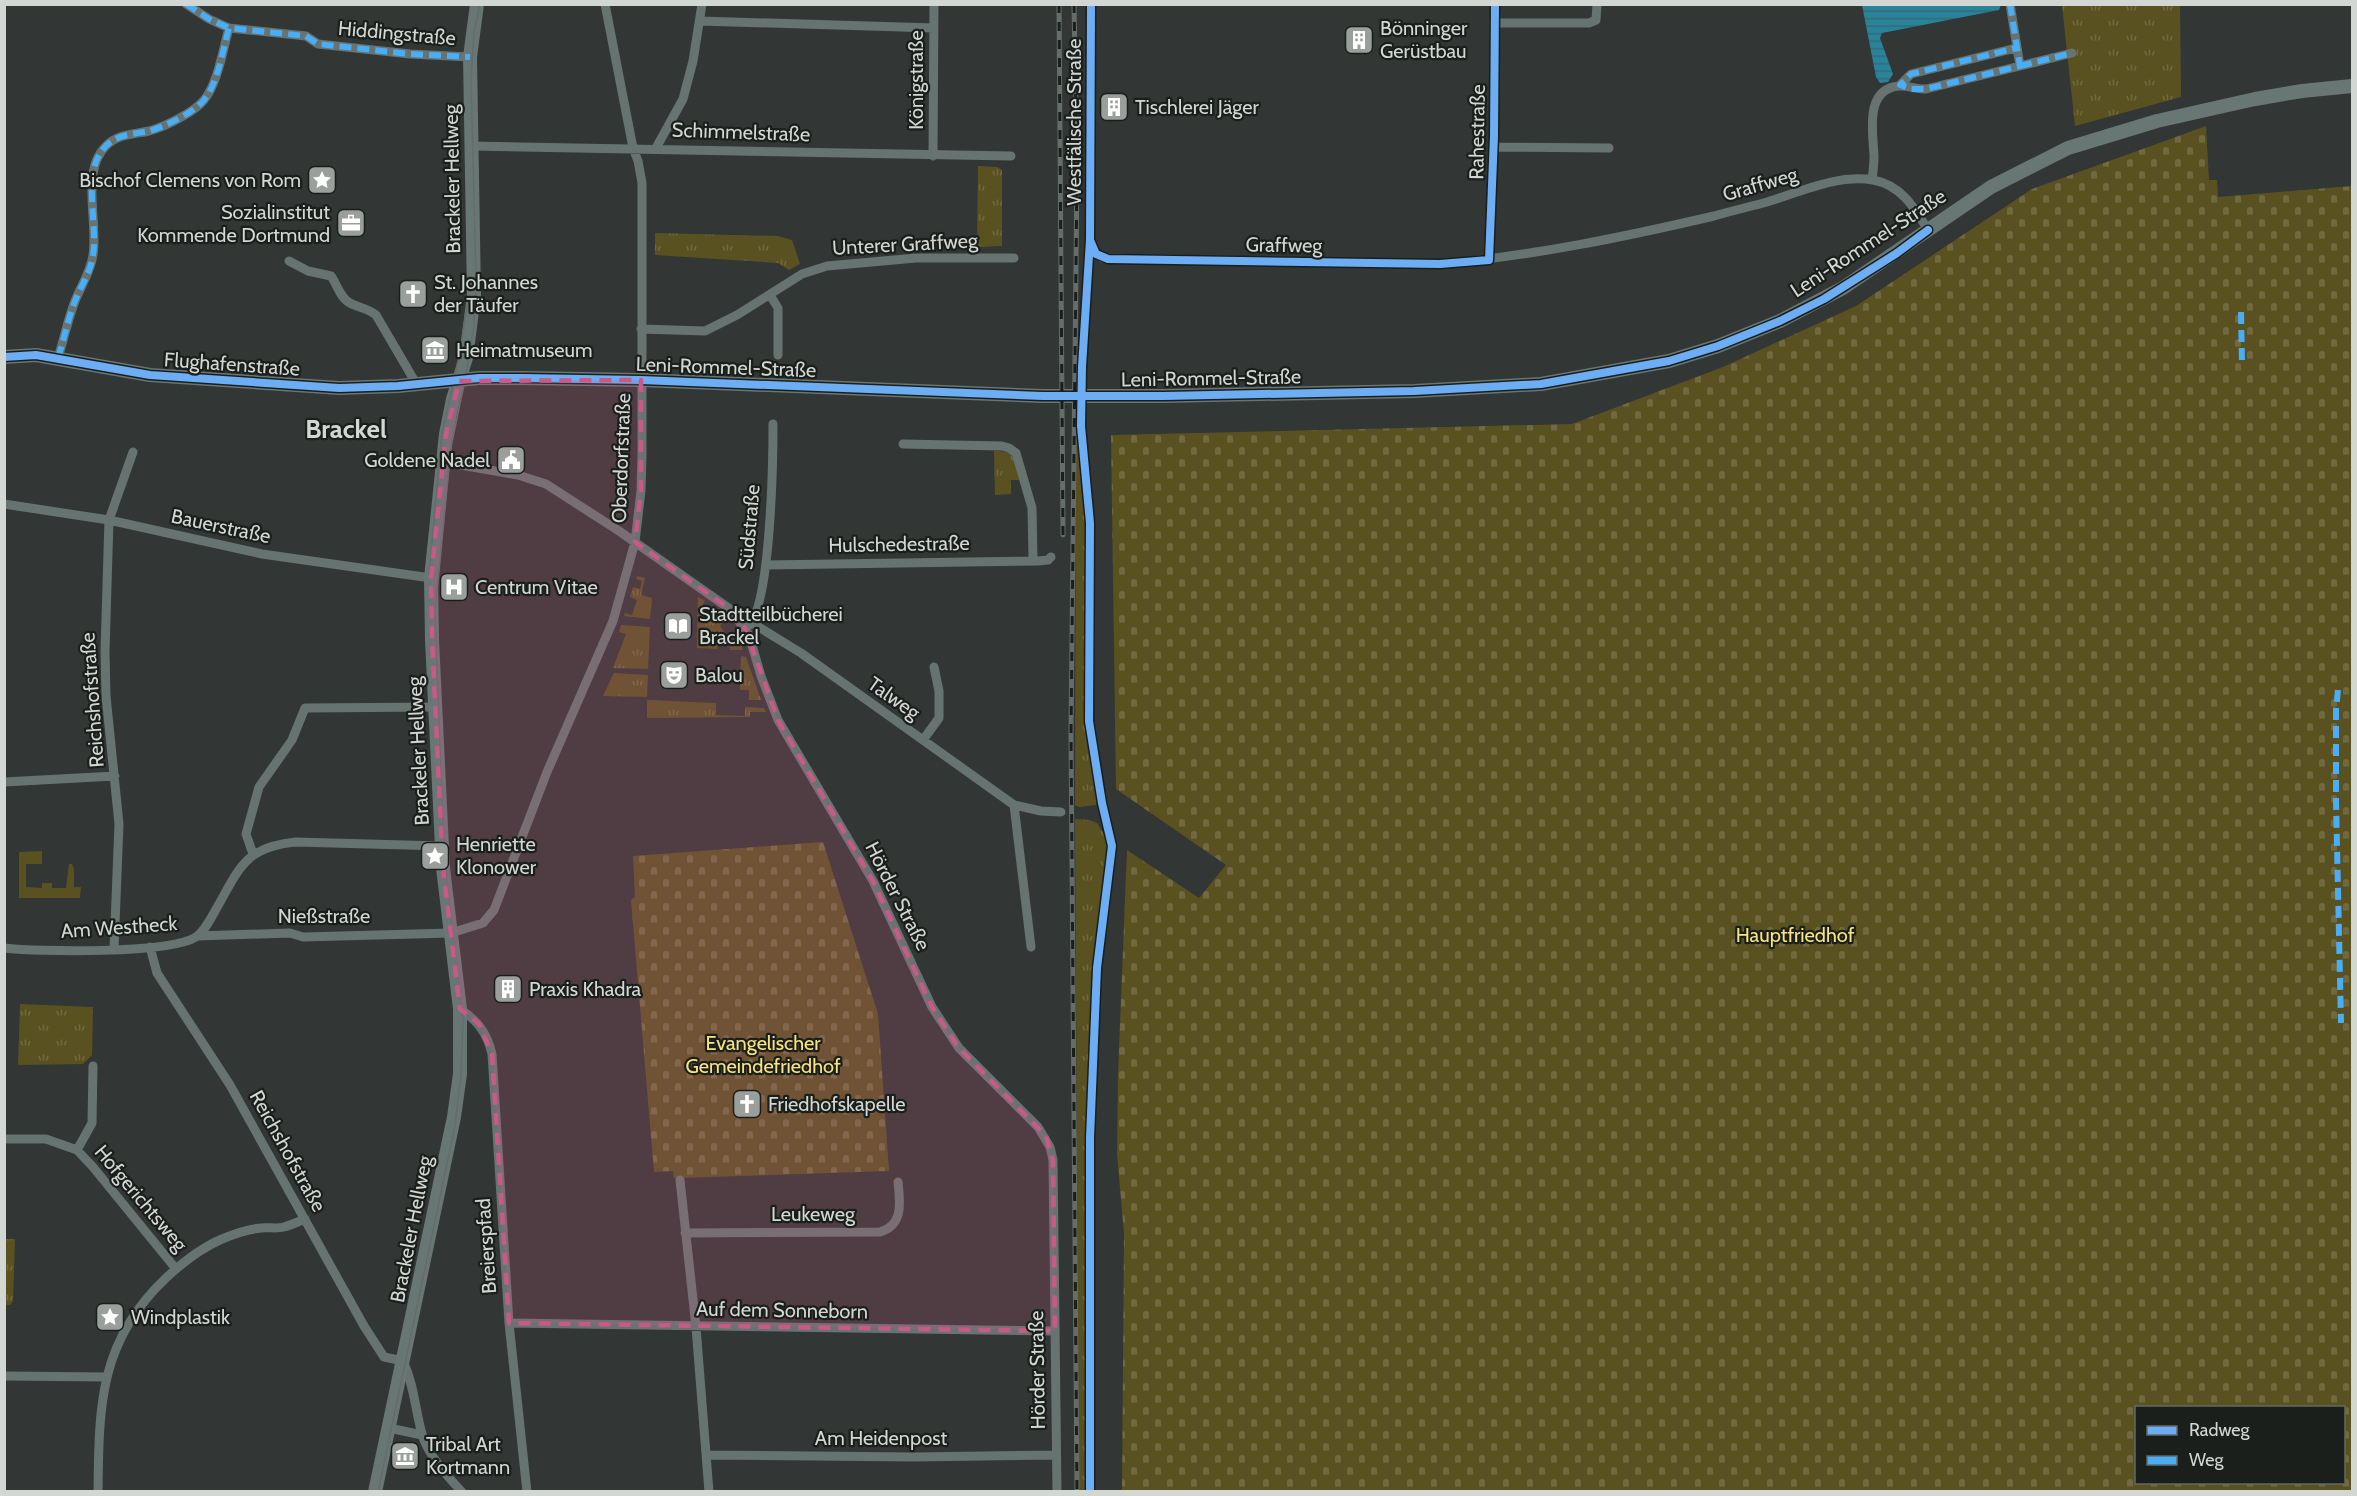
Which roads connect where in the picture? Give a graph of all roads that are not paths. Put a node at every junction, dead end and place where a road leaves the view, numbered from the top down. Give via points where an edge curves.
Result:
1 (186, 4) edge
2 (477, 4) edge
3 (605, 4) edge
4 (702, 4) edge
5 (934, 4) edge
6 (1091, 4) edge
7 (1495, 4) edge
8 (1597, 4) edge
9 (2010, 4) edge
10 (700, 21) junction
11 (1494, 24) junction
12 (229, 28) junction
13 (934, 28) junction
14 (2016, 48) junction
15 (2072, 53) dead end
16 (470, 57) junction
17 (2020, 66) junction
18 (1900, 86) junction
19 (2352, 86) edge
20 (471, 146) junction
21 (1494, 147) junction
22 (633, 148) junction
23 (656, 148) junction
24 (1610, 148) dead end
25 (933, 156) junction
26 (1011, 156) dead end
27 (1872, 179) junction
28 (1928, 230) junction
29 (1090, 240) joint
30 (1014, 258) dead end
31 (1489, 260) junction
32 (290, 261) dead end
33 (770, 295) junction
34 (641, 329) junction
35 (778, 355) dead end
36 (4, 357) edge
37 (58, 358) junction
38 (641, 380) junction
39 (459, 381) junction
40 (417, 385) junction
41 (774, 424) dead end
42 (903, 444) dead end
43 (133, 452) dead end
44 (461, 465) dead end
45 (4, 504) edge
46 (109, 520) junction
47 (635, 542) junction
48 (1051, 557) dead end
49 (1032, 560) junction
50 (766, 564) junction
51 (431, 578) junction
52 (749, 626) junction
53 (933, 667) dead end
54 (436, 707) junction
55 (923, 740) junction
56 (115, 776) junction
57 (4, 782) edge
58 (1014, 805) junction
59 (1061, 812) dead end
60 (442, 846) junction
61 (253, 854) junction
62 (451, 933) junction
63 (198, 936) junction
64 (150, 947) junction
65 (1031, 947) dead end
66 (4, 948) edge
67 (114, 949) junction
68 (460, 1009) junction
69 (93, 1065) dead end
70 (4, 1139) edge
71 (77, 1150) junction
72 (680, 1180) dead end
73 (898, 1182) dead end
74 (305, 1219) junction
75 (686, 1233) junction
76 (176, 1269) junction
77 (509, 1323) junction
78 (696, 1327) junction
79 (1055, 1331) junction
80 (403, 1361) junction
81 (4, 1376) edge
82 (106, 1377) junction
83 (389, 1428) junction
84 (422, 1436) junction
85 (706, 1455) junction
86 (1056, 1455) junction
87 (98, 1491) edge
88 (375, 1491) edge
89 (462, 1491) edge
90 (527, 1491) edge
91 (709, 1491) edge
92 (1057, 1491) edge

1 - 12 street
2 - 16 main road, Brackeler Hellweg
3 - 22 street, Oberdorfstraße
4 - 10 street
5 - 13 street, Königstraße
6 - 29 street, Westfälische Straße
7 - 11 street, Rahestraße
8 - 11 street via 1596,20 1589,23
9 - 14 street
10 - 13 street
10 - 23 street via 683,99
11 - 21 street, Rahestraße
12 - 16 street, Hiddingstraße via 306,36 318,44
12 - 37 street via 203,102 150,131 119,136 100,153 92,193 93,255
13 - 25 street, Königstraße
14 - 17 street
14 - 18 street via 1911,74
15 - 17 street
16 - 20 main road, Brackeler Hellweg
17 - 18 street via 1926,89
18 - 27 street via 1882,94 1873,109
19 - 28 main road, Leni-Rommel-Straße via 2255,99 2099,137 2012,174
20 - 22 street, Schimmelstraße
20 - 39 main road, Brackeler Hellweg via 474,295
21 - 24 street, Rahestraße
21 - 31 street, Rahestraße
22 - 23 street, Schimmelstraße
22 - 34 street, Oberdorfstraße via 639,161 643,205
23 - 25 street, Schimmelstraße
25 - 26 street, Schimmelstraße
27 - 28 street, Graffweg via 1902,193
27 - 31 street, Graffweg via 1845,179 1688,222
28 - 38 main road, Leni-Rommel-Straße via 1824,299 1718,346 1659,363 1541,384 1402,391 1068,396
29 - 31 street, Graffweg via 1096,254 1108,259 1440,264
30 - 33 street, Unterer Graffweg via 916,258 835,265 802,274
32 - 40 street via 331,276 350,303 376,315
33 - 34 street, Unterer Graffweg via 705,331
33 - 35 street via 778,308
34 - 38 street, Oberdorfstraße
36 - 37 main road, Flughafenstraße
37 - 40 main road, Flughafenstraße via 173,377 339,388
38 - 39 main road, Leni-Rommel-Straße
38 - 47 street, Oberdorfstraße via 641,491
39 - 40 main road, Flughafenstraße
39 - 51 main road, Brackeler Hellweg via 446,434
41 - 50 street, Südstraße
42 - 49 street via 1002,446 1016,453 1032,507
43 - 46 street, Reichshofstraße
44 - 47 street, Hörder Straße via 546,484
45 - 46 street, Bauerstraße
46 - 51 street, Bauerstraße via 262,554
46 - 56 street, Reichshofstraße via 106,696
47 - 52 street, Hörder Straße
47 - 62 street, Oberdorfstraße via 613,621 547,772 494,910 483,923
48 - 49 street, Hulschedestraße
49 - 50 street, Hulschedestraße
50 - 52 street, Südstraße via 758,608
51 - 54 main road, Brackeler Hellweg
52 - 55 street, Talweg via 801,653
52 - 79 street, Hörder Straße via 778,720 873,881 932,1007 959,1048 1038,1127 1050,1146
53 - 55 street via 939,691 939,718
54 - 60 main road, Brackeler Hellweg
54 - 61 street via 305,708 292,740 259,787 246,834
55 - 58 street, Talweg
56 - 57 street
56 - 67 street, Reichshofstraße via 118,841
58 - 59 street, Talweg
58 - 65 street
60 - 61 street, Am Westheck via 296,842 277,844
60 - 62 main road, Brackeler Hellweg
61 - 63 street, Am Westheck via 237,870
62 - 63 street, Nießstraße
62 - 68 main road, Brackeler Hellweg
63 - 64 street, Am Westheck
64 - 67 street, Am Westheck
64 - 74 street, Reichshofstraße via 157,973 230,1085
66 - 67 street, Am Westheck
68 - 77 street, Breierspfad via 479,1024 492,1054
68 - 80 main road, Brackeler Hellweg via 457,1096
69 - 71 street, Hofgerichtsweg via 92,1123
70 - 71 street, Hofgerichtsweg via 46,1139
71 - 76 street, Hofgerichtsweg
72 - 75 street
73 - 75 street, Leukeweg via 898,1218 888,1230 880,1232
74 - 76 street via 221,1239
74 - 80 street, Reichshofstraße via 384,1357
75 - 78 street
76 - 82 street via 136,1312 120,1338
77 - 78 street, Auf dem Sonneborn
77 - 90 street, Breierspfad
78 - 79 street, Auf dem Sonneborn
78 - 85 street
79 - 86 street, Hörder Straße
80 - 83 main road, Brackeler Hellweg
80 - 84 street via 412,1380
81 - 82 street
82 - 87 street via 99,1416
83 - 84 street
83 - 88 main road, Brackeler Hellweg
84 - 89 street via 436,1461
85 - 86 street, Am Heidenpost
85 - 91 street
86 - 92 street, Hörder Straße

